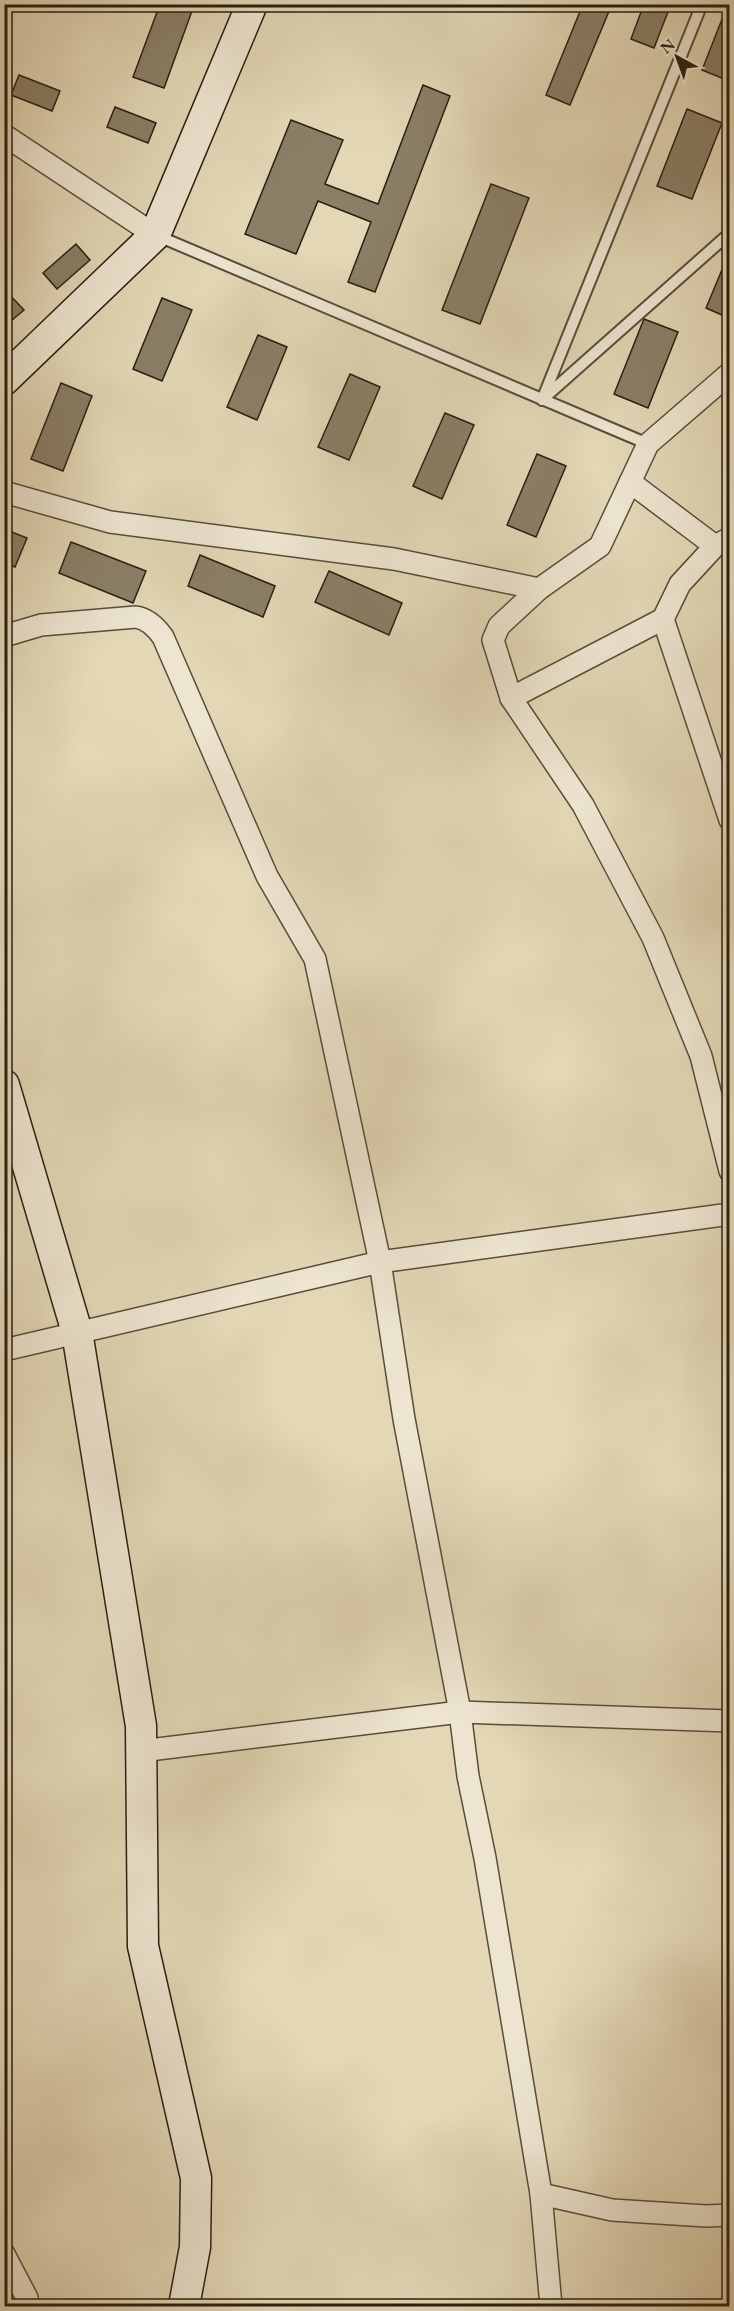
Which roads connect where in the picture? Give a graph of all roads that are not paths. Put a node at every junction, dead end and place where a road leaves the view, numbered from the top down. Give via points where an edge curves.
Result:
1 (252, 4) edge
2 (702, 4) edge
3 (4, 135) edge
4 (729, 233) edge
5 (155, 235) junction
6 (729, 373) edge
7 (4, 380) edge
8 (542, 400) junction
9 (648, 444) junction
10 (630, 482) junction
11 (4, 492) edge
12 (722, 542) edge
13 (539, 589) junction
14 (663, 619) junction
15 (4, 636) edge
16 (511, 698) junction
17 (729, 820) edge
18 (4, 1085) edge
19 (729, 1171) edge
20 (729, 1214) edge
21 (380, 1262) junction
22 (77, 1332) junction
23 (4, 1350) edge
24 (460, 1712) junction
25 (729, 1721) edge
26 (141, 1751) junction
27 (541, 2194) junction
28 (729, 2215) edge
29 (4, 2254) edge
30 (28, 2307) edge
31 (184, 2307) edge
32 (551, 2307) edge

1 - 5 street
2 - 8 lane
3 - 5 street
4 - 8 lane
5 - 7 street
5 - 8 lane
6 - 9 street
8 - 9 lane
9 - 10 street
10 - 12 street
10 - 13 street via 600,546
11 - 13 street via 110,522 394,559
12 - 14 street via 680,584
13 - 16 street via 494,635
14 - 16 street
14 - 17 street
15 - 21 street via 41,626 136,617 148,621 163,637 267,876 315,959
16 - 19 street via 583,805 653,938 701,1056
18 - 22 street
20 - 21 street
21 - 22 street
21 - 24 street via 404,1419
22 - 23 street
22 - 26 street via 141,1726
24 - 25 street
24 - 26 street
24 - 27 street
26 - 31 street via 143,1946 196,2178 195,2247
27 - 28 street via 612,2210
27 - 32 street
29 - 30 street

